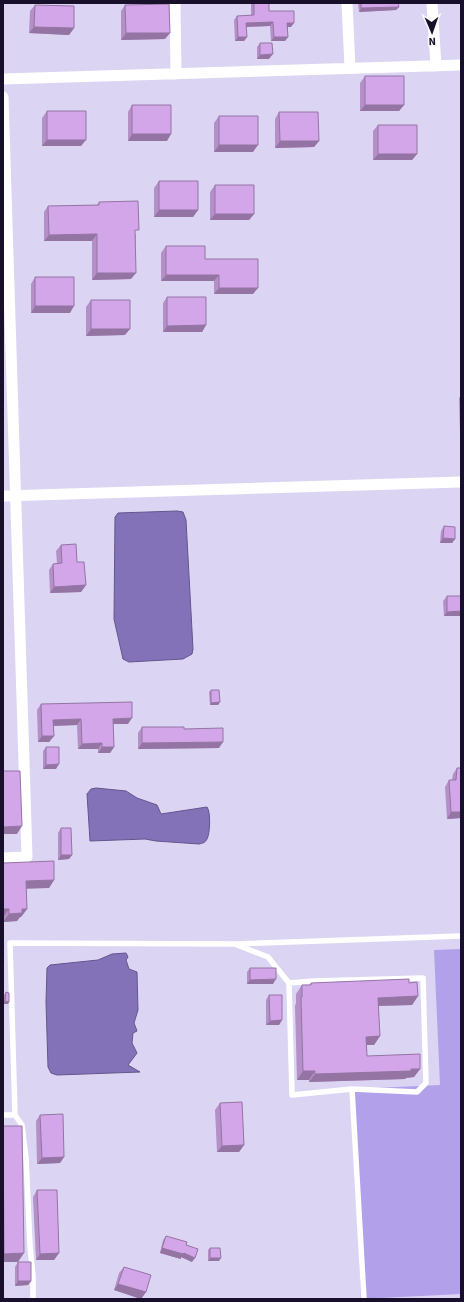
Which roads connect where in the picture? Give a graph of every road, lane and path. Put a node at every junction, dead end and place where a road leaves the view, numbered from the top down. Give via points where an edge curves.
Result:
1 (175, 3) edge
2 (347, 3) edge
3 (432, 3) edge
4 (461, 65) edge
5 (436, 66) junction
6 (350, 68) junction
7 (176, 74) junction
8 (3, 79) edge
9 (3, 97) edge
10 (6, 261) edge
11 (461, 482) edge
12 (3, 496) edge
13 (15, 496) junction
14 (3, 858) edge
15 (461, 936) edge
16 (235, 944) junction
17 (289, 983) junction
18 (352, 1089) junction
19 (3, 1115) edge
20 (15, 1115) junction
21 (33, 1299) edge
22 (364, 1299) edge

1 - 7 street
2 - 6 street
3 - 5 street
4 - 5 street
5 - 6 street
6 - 7 street
7 - 8 street
9 - 10 street
10 - 13 street
11 - 13 street
12 - 13 street
13 - 14 street via 27,857
15 - 16 lane
16 - 17 lane via 268,956
16 - 20 lane via 10,943
17 - 18 lane via 292,1096
17 - 18 lane via 424,978 426,1082 417,1092
18 - 22 lane
19 - 20 lane
20 - 21 lane via 22,1125 26,1158

